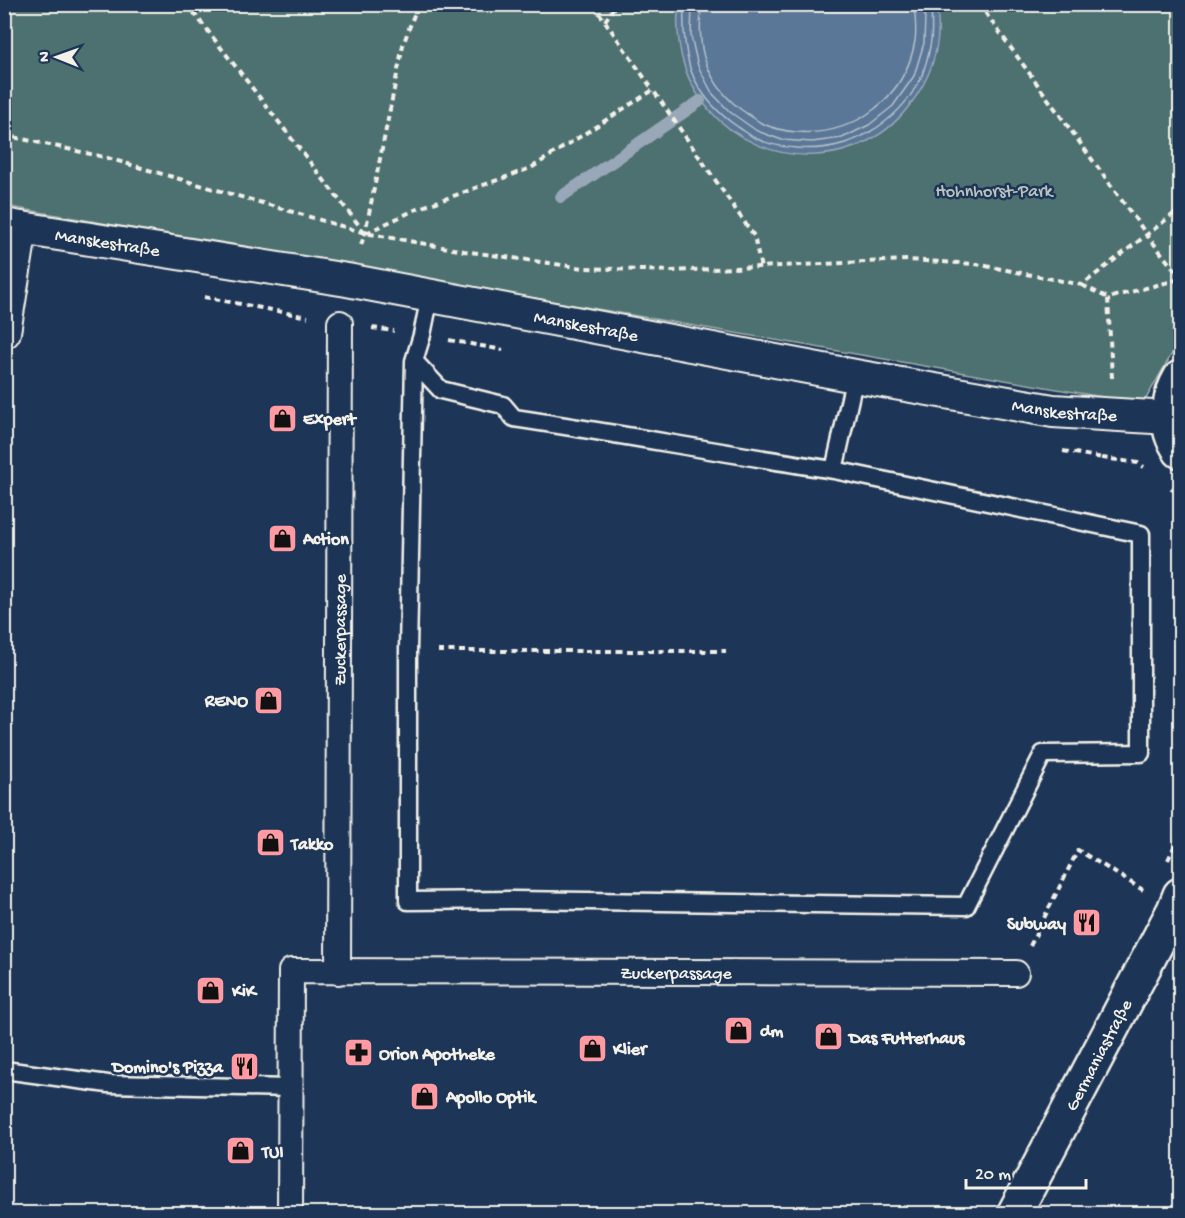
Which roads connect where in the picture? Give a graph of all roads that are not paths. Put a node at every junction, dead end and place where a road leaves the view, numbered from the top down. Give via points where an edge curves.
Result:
1 (13, 226) edge
2 (430, 296) junction
3 (340, 323) dead end
4 (4, 332) edge
5 (414, 361) junction
6 (855, 376) junction
7 (1180, 378) edge
8 (1169, 418) junction
9 (1180, 451) edge
10 (834, 470) junction
11 (1180, 895) edge
12 (338, 972) junction
13 (1016, 973) road end
14 (4, 1070) edge
15 (290, 1088) junction
16 (290, 1214) edge
17 (1014, 1214) edge

1 - 2 street, Manskestraße
1 - 4 street
2 - 5 lane
2 - 6 street, Manskestraße
3 - 12 street, Zuckerpassage
5 - 10 lane via 441,390 502,405 514,418
5 - 10 lane via 408,901 966,906 1043,754 1141,753 1141,534
6 - 8 street, Manskestraße via 1053,411
6 - 10 lane
7 - 8 street via 1170,400
8 - 9 street via 1172,437
11 - 17 street, Germaniastraße
12 - 13 street, Zuckerpassage
12 - 15 street, Zuckerpassage via 291,971
14 - 15 lane via 108,1084
15 - 16 street, Zuckerpassage

